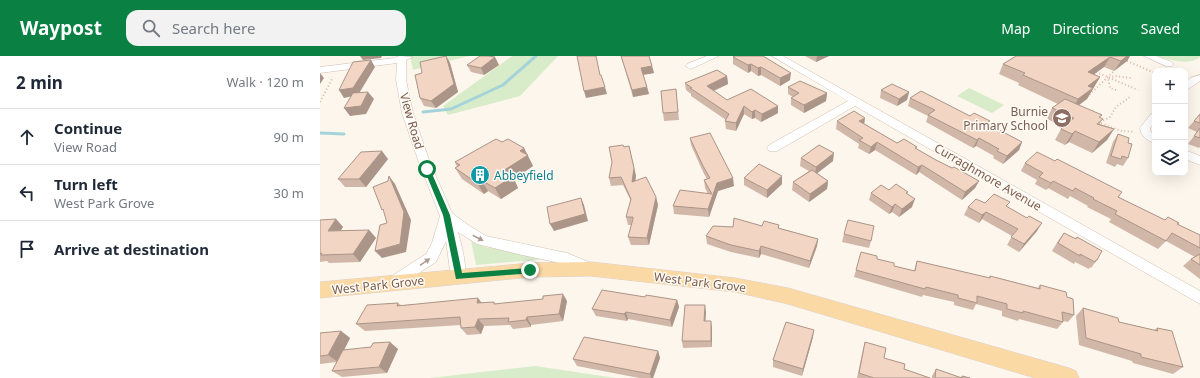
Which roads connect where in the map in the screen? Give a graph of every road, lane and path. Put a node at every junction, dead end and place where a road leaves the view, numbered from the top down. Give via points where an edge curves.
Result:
1 (715, 56) edge
2 (776, 56) edge
3 (1148, 56) edge
4 (405, 57) edge
5 (1127, 61) edge
6 (1169, 64) dead end
7 (690, 66) dead end
8 (320, 70) edge
9 (1114, 71) dead end
10 (1096, 72) edge
11 (1152, 72) edge
12 (1108, 78) junction
13 (1131, 78) dead end
14 (1200, 78) edge
15 (329, 84) dead end
16 (1188, 85) edge
17 (1116, 90) dead end
18 (1138, 90) dead end
19 (1130, 97) dead end
20 (1085, 98) edge
21 (320, 102) edge
22 (856, 102) junction
23 (1093, 119) edge
24 (1152, 119) edge
25 (1099, 122) junction
26 (1146, 132) junction
27 (1152, 137) edge
28 (773, 148) dead end
29 (1188, 155) edge
30 (1200, 161) edge
31 (446, 215) junction
32 (591, 269) junction
33 (458, 277) junction
34 (392, 283) junction
35 (320, 290) edge
36 (1200, 298) edge
37 (1069, 378) edge

1 - 7 street
2 - 22 street, Curraghmore Avenue
3 - 6 street
4 - 8 street via 394,61
4 - 31 street, View Road via 400,73 408,112
5 - 11 path
9 - 12 path
10 - 12 path
12 - 13 path
12 - 17 path via 1110,88
12 - 18 path
12 - 20 path
14 - 16 street
15 - 21 path
19 - 25 path via 1116,107 1110,117
22 - 28 street
22 - 36 street, Curraghmore Avenue
23 - 25 path
24 - 26 street via 1145,128
25 - 26 path via 1121,131
26 - 27 street
29 - 30 street
31 -> 32 street via 482,240 567,259
31 - 33 street, View Road via 458,266
34 -> 31 street via 431,258 439,244
32 - 33 main road, West Park Grove via 530,270
32 - 37 main road, West Park Grove via 735,285 788,296
33 - 34 main road, West Park Grove
34 - 35 main road, West Park Grove

